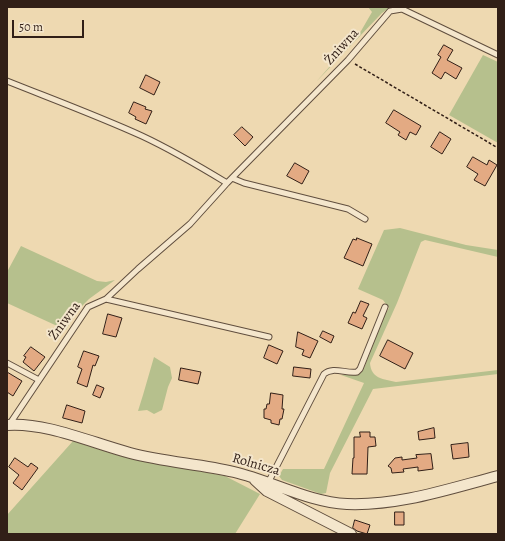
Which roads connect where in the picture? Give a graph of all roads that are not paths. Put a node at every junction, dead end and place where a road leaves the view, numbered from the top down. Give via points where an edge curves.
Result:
1 (498, 55) edge
2 (7, 81) edge
3 (232, 178) junction
4 (227, 183) junction
5 (365, 219) dead end
6 (106, 299) junction
7 (385, 308) dead end
8 (268, 337) dead end
9 (7, 363) edge
10 (39, 380) junction
11 (8, 425) edge
12 (498, 476) edge
13 (252, 477) junction
14 (268, 482) junction
15 (351, 534) edge

1 - 3 lane, Żniwna via 402,9 390,11 348,60
2 - 4 lane via 142,136
3 - 4 lane, Żniwna
3 - 5 lane via 348,209
4 - 6 lane, Żniwna via 190,224
6 - 8 lane
6 - 10 lane, Żniwna via 88,307
7 - 14 lane via 360,369 350,373 328,370 324,374
9 - 10 lane
10 - 11 lane, Żniwna
11 - 13 street, Rolnicza via 34,426 131,453
12 - 14 street, Rolnicza via 406,500 347,504 312,497
13 - 14 street, Rolnicza
13 - 15 street via 267,491

